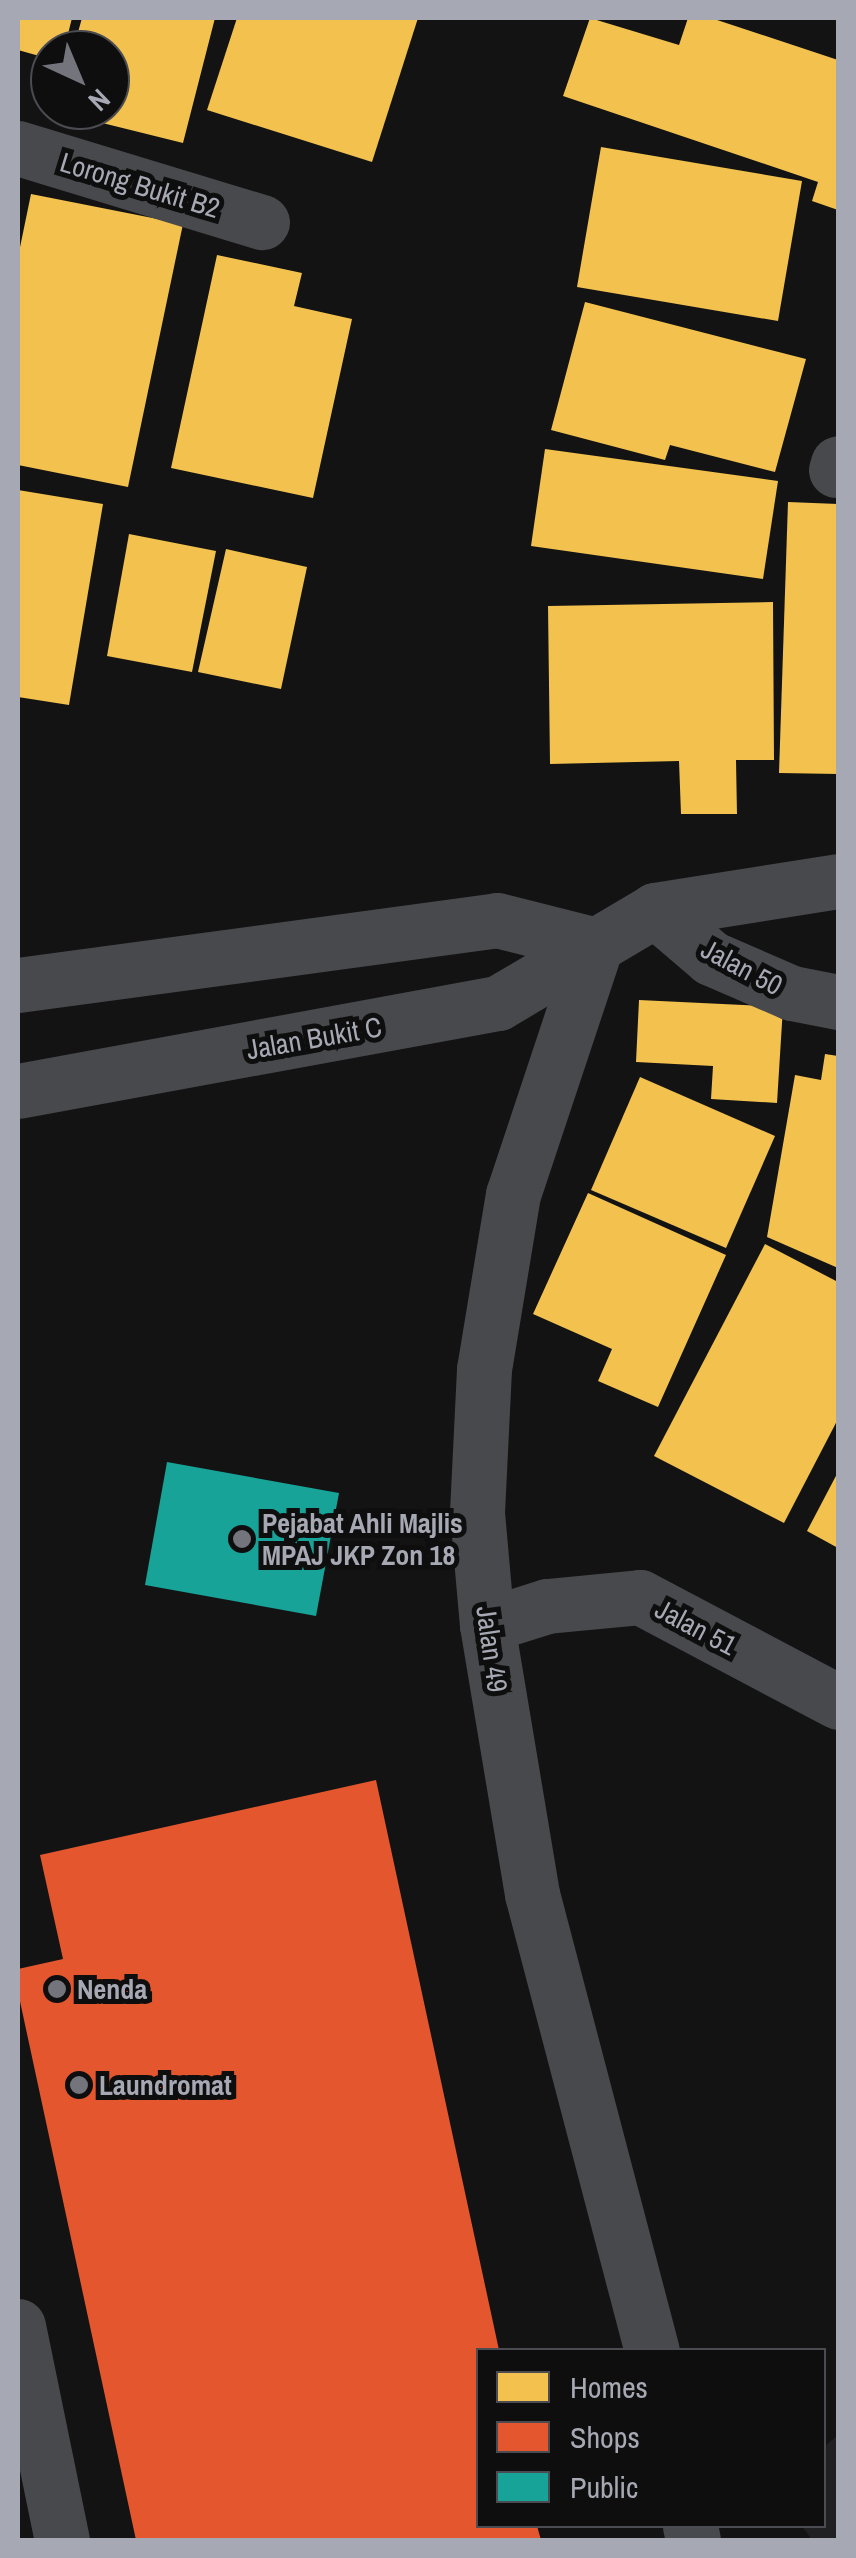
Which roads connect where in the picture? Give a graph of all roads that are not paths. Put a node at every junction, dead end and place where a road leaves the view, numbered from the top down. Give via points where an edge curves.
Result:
1 (18, 148) edge
2 (262, 222) dead end
3 (838, 881) edge
4 (656, 910) junction
5 (596, 945) junction
6 (18, 985) edge
7 (838, 1002) edge
8 (18, 1092) edge
9 (486, 1626) junction
10 (838, 1702) edge
11 (18, 2326) edge
12 (651, 2348) edge
13 (62, 2540) edge

1 - 2 street, Lorong Bukit B2
3 - 4 street, Jalan Bukit C
4 - 5 street, Jalan Bukit C
4 - 7 street, Jalan 50 via 711,958 792,994
5 - 6 street via 496,920
5 - 8 street, Jalan Bukit C via 498,1003
5 - 9 street, Jalan 49 via 513,1194 490,1330 477,1513
9 - 10 street, Jalan 51 via 547,1606 640,1597
9 - 12 street, Jalan 49 via 532,1894
11 - 13 street

